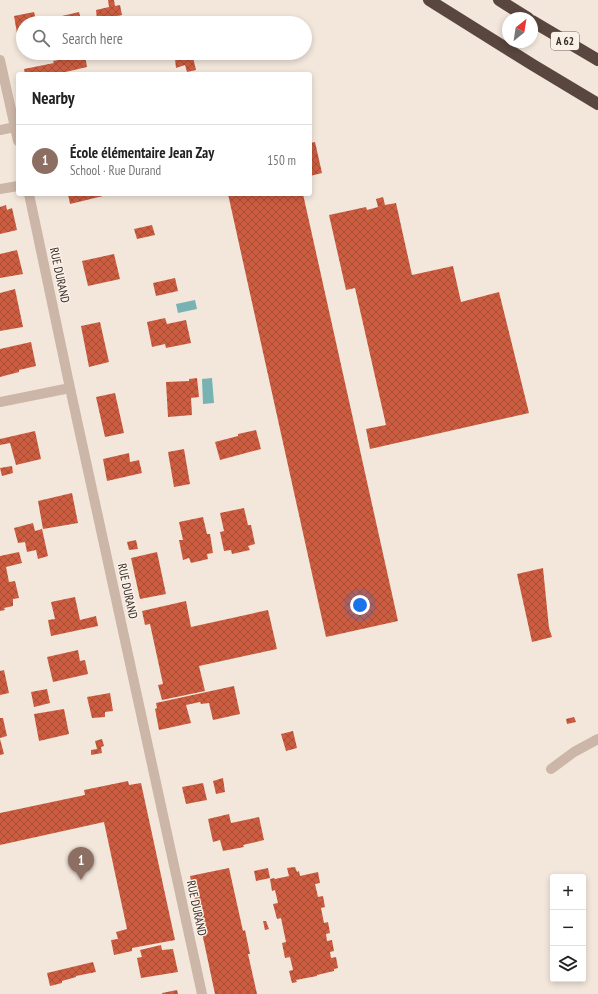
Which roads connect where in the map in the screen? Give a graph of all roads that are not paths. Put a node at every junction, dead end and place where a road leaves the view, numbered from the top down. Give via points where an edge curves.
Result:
1 (429, 0) edge
2 (499, 0) edge
3 (518, 12) edge
4 (538, 24) edge
5 (0, 60) edge
6 (598, 60) edge
7 (598, 104) edge
8 (15, 127) junction
9 (0, 130) edge
10 (16, 132) edge
11 (16, 186) edge
12 (0, 189) edge
13 (29, 196) edge
14 (70, 388) junction
15 (0, 402) edge
16 (598, 738) edge
17 (551, 769) dead end
18 (202, 994) edge

1 - 7 highway
2 - 3 highway
4 - 6 highway, A 62
5 - 8 street
8 - 9 street
8 - 10 street
11 - 12 street
13 - 14 street, RUE DURAND
14 - 15 street
14 - 18 street, RUE DURAND
16 - 17 street

